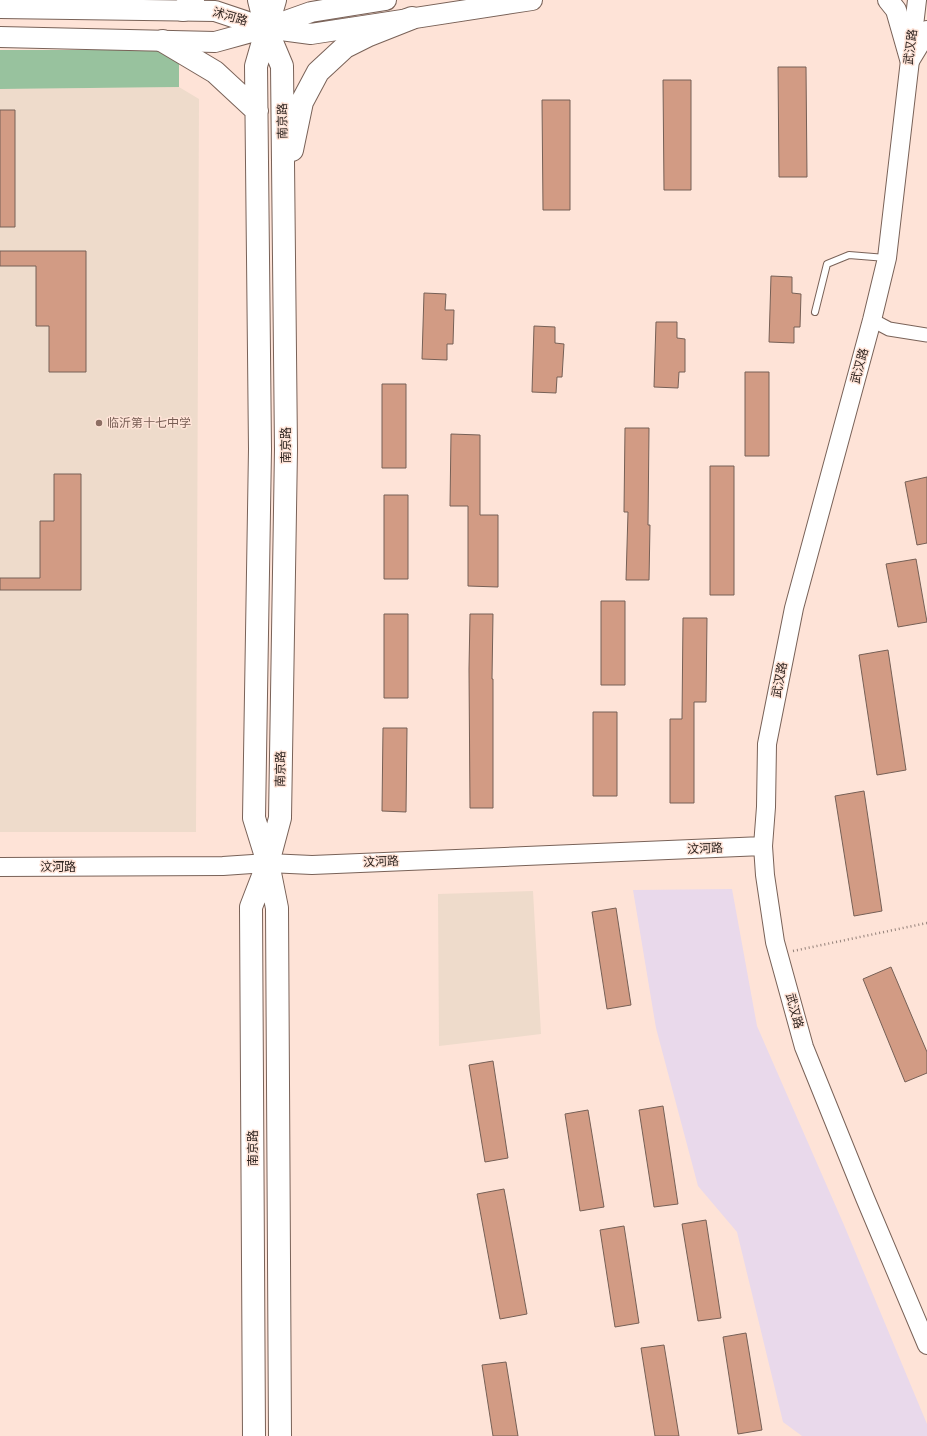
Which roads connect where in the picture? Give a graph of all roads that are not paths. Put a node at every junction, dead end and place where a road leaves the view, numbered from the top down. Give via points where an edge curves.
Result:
1 (259, 0) edge
2 (275, 0) edge
3 (386, 0) edge
4 (532, 0) edge
5 (888, 0) edge
6 (917, 0) edge
7 (188, 5) edge
8 (3, 8) edge
9 (412, 18) junction
10 (266, 28) junction
11 (927, 31) edge
12 (2, 37) edge
13 (163, 41) junction
14 (910, 59) junction
15 (257, 112) junction
16 (284, 193) junction
17 (887, 258) junction
18 (815, 312) dead end
19 (872, 320) junction
20 (927, 335) edge
21 (763, 846) junction
22 (268, 863) junction
23 (0, 867) edge
24 (927, 1345) edge
25 (254, 1436) edge
26 (280, 1436) edge

1 - 10 highway, 南京路
2 - 10 highway, 南京路
3 - 10 main road, 沭河路 via 310,12
4 - 9 main road, 沭河路
5 - 14 main road via 896,10
6 - 14 street, 武汉路
7 - 8 main road, 沭河路
7 - 10 main road, 沭河路
9 - 10 main road, 沭河路 via 311,34
9 - 16 highway via 345,47 318,72 302,102
10 - 13 main road, 沭河路 via 215,42
10 - 15 highway, 南京路 via 256,66
10 - 16 highway, 南京路 via 282,66
11 - 14 main road
12 - 13 main road, 沭河路
13 - 15 highway via 215,72
14 - 17 street, 武汉路
15 - 22 highway, 南京路 via 260,449 254,818
16 - 22 highway, 南京路 via 286,449 280,818
17 - 18 lane via 849,255 827,264
17 - 19 street, 武汉路
19 - 20 street via 889,329
19 - 21 street, 武汉路 via 794,608 767,744
21 - 22 street, 汶河路 via 312,865
21 - 24 street, 武汉路 via 775,942 804,1047
22 - 23 street, 汶河路 via 223,866
22 - 25 highway, 南京路 via 251,907
22 - 26 highway, 南京路 via 277,908

